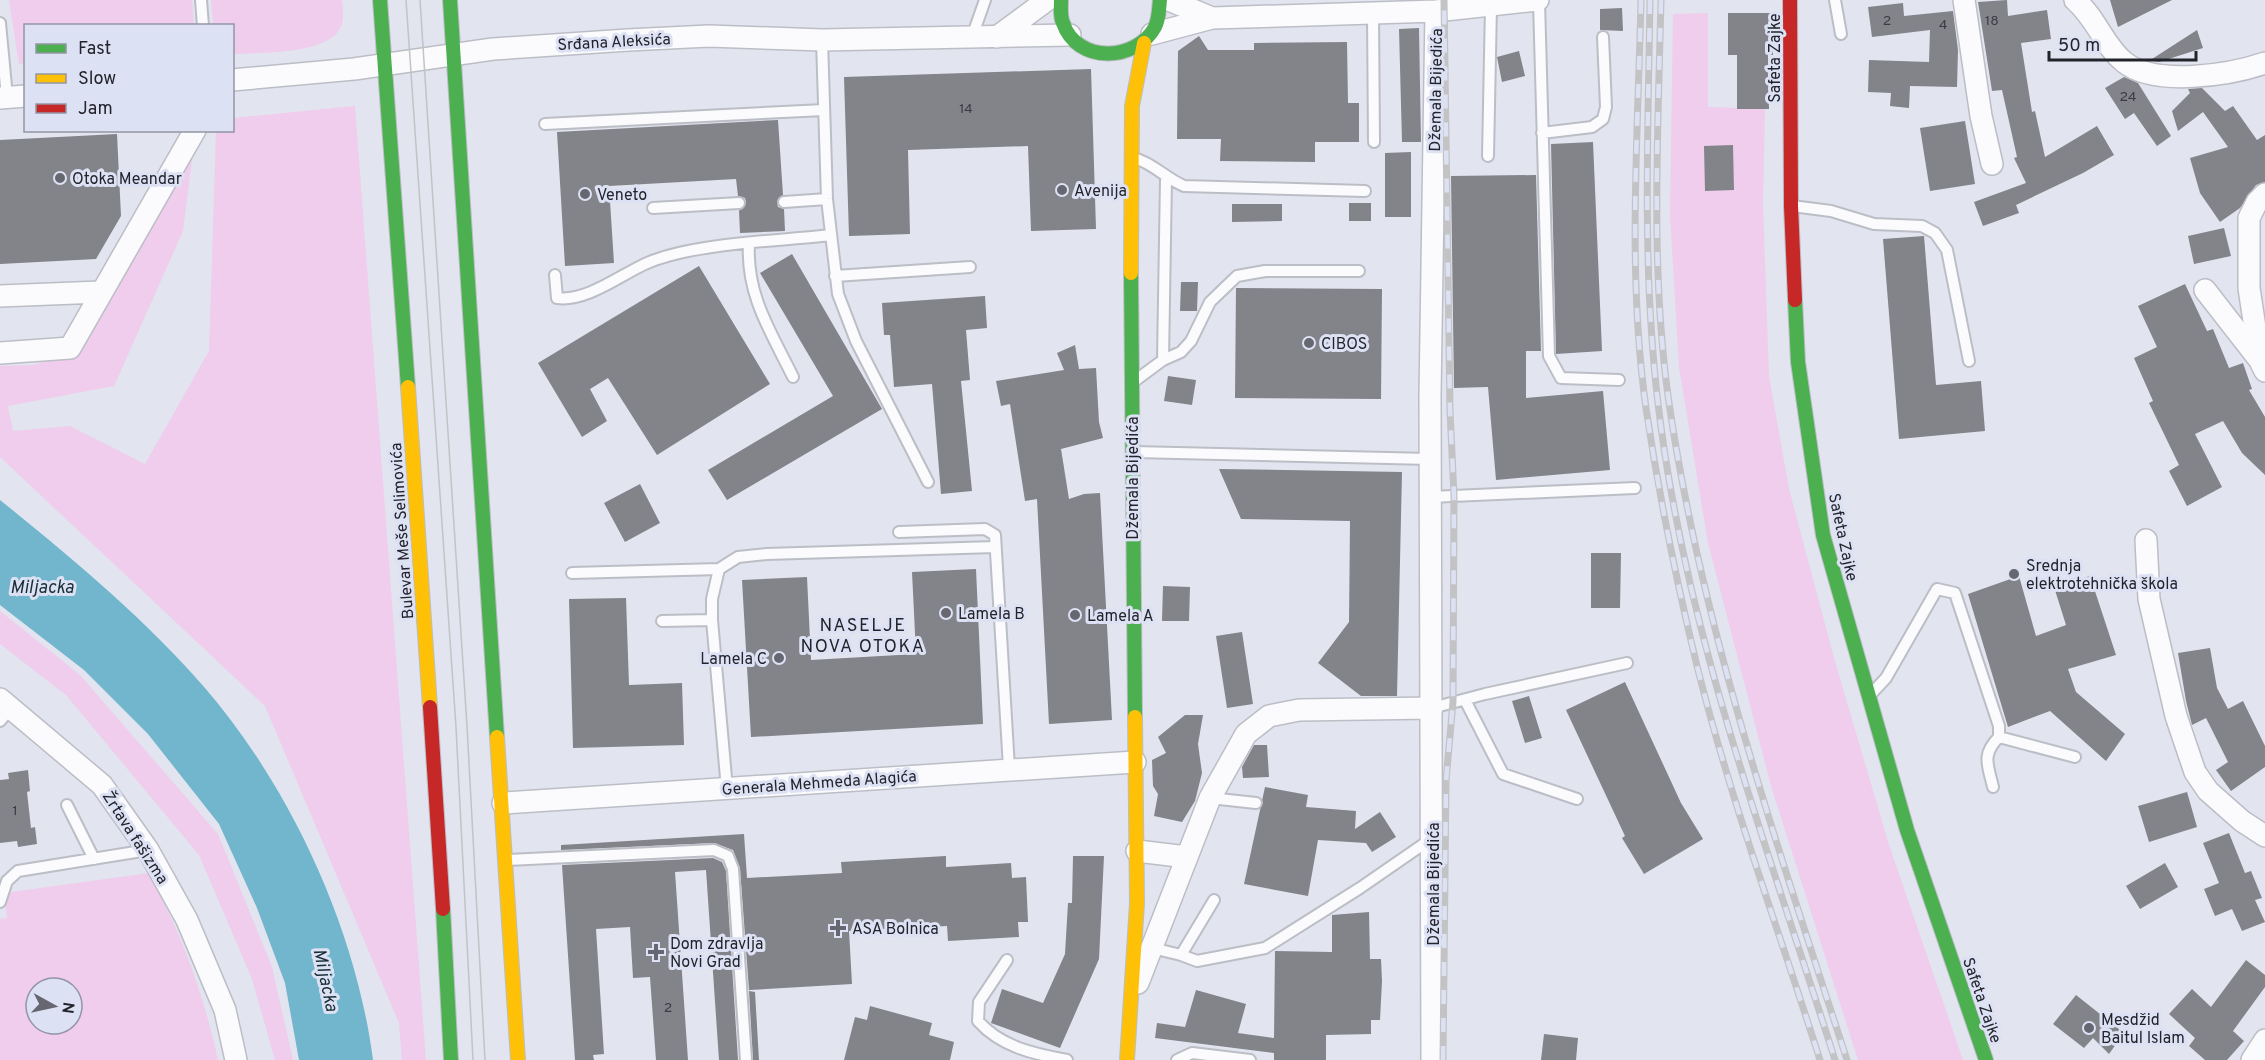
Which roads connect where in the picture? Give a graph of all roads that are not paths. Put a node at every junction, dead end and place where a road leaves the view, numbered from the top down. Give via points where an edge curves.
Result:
1 (201, 0) edge
2 (380, 0) edge
3 (450, 0) edge
4 (985, 0) edge
5 (1047, 0) edge
6 (1061, 0) edge
7 (1160, 0) edge
8 (1169, 0) edge
9 (1790, 0) edge
10 (1835, 0) edge
11 (1964, 0) edge
12 (2075, 0) edge
13 (1538, 1) edge
14 (1460, 4) edge
15 (1491, 5) junction
16 (1436, 11) junction
17 (1373, 13) junction
18 (1212, 18) junction
19 (0, 23) edge
20 (203, 24) edge
21 (1841, 34) dead end
22 (1070, 36) junction
23 (972, 37) junction
24 (997, 37) junction
25 (1603, 37) dead end
26 (1148, 39) junction
27 (822, 40) junction
28 (454, 53) junction
29 (1097, 54) junction
30 (2265, 63) edge
31 (385, 64) junction
32 (1107, 69) dead end
33 (234, 80) edge
34 (1122, 92) dead end
35 (11, 97) edge
36 (1132, 106) junction
37 (824, 110) junction
38 (545, 124) dead end
39 (194, 132) edge
40 (1542, 134) junction
41 (1374, 142) dead end
42 (1488, 156) dead end
43 (1134, 158) junction
44 (1992, 164) dead end
45 (1166, 178) junction
46 (1365, 190) dead end
47 (2265, 194) edge
48 (827, 199) junction
49 (784, 202) dead end
50 (739, 203) dead end
51 (1791, 206) junction
52 (653, 208) dead end
53 (831, 235) junction
54 (749, 244) junction
55 (970, 267) dead end
56 (1359, 271) dead end
57 (555, 275) dead end
58 (835, 276) junction
59 (2205, 290) dead end
60 (100, 292) junction
61 (0, 296) edge
62 (0, 353) edge
63 (1163, 360) junction
64 (1969, 361) dead end
65 (2263, 366) edge
66 (793, 377) dead end
67 (1619, 380) dead end
68 (1133, 382) junction
69 (1131, 452) junction
70 (1430, 459) junction
71 (928, 482) dead end
72 (1635, 488) dead end
73 (1430, 497) junction
74 (899, 531) dead end
75 (2146, 540) dead end
76 (995, 547) junction
77 (719, 570) junction
78 (572, 573) dead end
79 (712, 620) junction
80 (662, 621) dead end
81 (1627, 663) dead end
82 (1868, 697) junction
83 (1465, 700) junction
84 (1432, 708) junction
85 (4, 709) edge
86 (1999, 737) junction
87 (2075, 757) dead end
88 (1135, 762) junction
89 (1009, 768) junction
90 (1993, 787) dead end
91 (727, 789) junction
92 (1210, 798) junction
93 (1577, 799) dead end
94 (503, 803) junction
95 (1256, 803) dead end
96 (67, 806) dead end
97 (2265, 836) edge
98 (1433, 837) junction
99 (148, 850) junction
100 (1137, 851) junction
101 (1187, 856) junction
102 (94, 859) junction
103 (507, 860) junction
104 (1214, 900) dead end
105 (0, 902) edge
106 (1152, 948) junction
107 (1182, 955) junction
108 (1007, 960) dead end
109 (1132, 999) junction
110 (2265, 1040) edge
111 (236, 1060) edge
112 (452, 1060) edge
113 (518, 1060) edge
114 (746, 1060) edge
115 (1067, 1060) edge
116 (1127, 1060) edge
117 (1177, 1060) edge
118 (1250, 1060) edge
119 (1432, 1060) edge
120 (1986, 1060) edge
121 (2252, 1060) edge

1 - 20 lane
2 - 31 main road, Bulevar Meše Selimovića
3 - 28 main road
4 - 23 lane
5 - 24 street
6 - 22 main road via 1062,21
7 - 26 main road, Džemala Bijedića via 1158,22
8 - 18 street
9 - 51 main road, Safeta Zajke
10 - 21 lane
11 - 44 street
12 - 30 street via 2090,13 2107,44 2125,63 2150,72 2200,77
13 - 15 street
13 - 40 lane
14 - 15 street
14 - 16 street
15 - 42 lane
16 - 17 street
16 - 70 street, Džemala Bijedića
17 - 18 street via 1271,12
17 - 41 lane
18 - 26 street
19 - 35 lane
22 - 24 street, Srđana Aleksića
22 - 29 main road
23 - 24 street, Srđana Aleksića
23 - 27 street, Srđana Aleksića
25 - 40 lane via 1603,120 1592,127
26 - 29 main road via 1125,54
26 - 36 main road, Džemala Bijedića
27 - 28 street, Srđana Aleksića via 709,36
27 - 37 lane
28 - 31 street, Srđana Aleksića
28 - 94 main road
29 - 32 main road
31 - 33 street, Srđana Aleksića
31 - 112 main road, Bulevar Meše Selimovića
34 - 36 main road
36 - 43 main road, Džemala Bijedića
37 - 38 lane
37 - 48 lane
39 - 60 street
40 - 67 lane via 1549,356 1561,378
43 - 45 lane via 1148,162
43 - 68 main road, Džemala Bijedića
45 - 46 lane via 1184,186
45 - 63 lane
47 - 65 street via 2249,218 2249,288
48 - 49 lane
48 - 53 lane
50 - 52 lane
51 - 64 lane via 1874,224 1922,226 1935,232 1947,250
51 - 82 main road, Safeta Zajke via 1798,362 1823,535
53 - 54 lane
53 - 58 lane
54 - 57 lane via 668,254 568,299 557,298
54 - 66 lane via 753,294
55 - 58 lane
56 - 63 lane via 1266,271 1238,276 1210,302 1191,341 1181,352
58 - 71 lane via 856,341
59 - 65 street
60 - 61 street
60 - 62 street via 70,348
63 - 68 lane
68 - 69 main road, Džemala Bijedića
69 - 70 lane
69 - 88 main road, Džemala Bijedića
70 - 73 street, Džemala Bijedića
72 - 73 lane
73 - 84 street, Džemala Bijedića
74 - 76 lane via 985,529 995,535
75 - 97 street via 2149,599 2176,716 2195,772 2208,791
76 - 77 lane via 767,554 738,557
76 - 89 lane
77 - 78 lane
77 - 79 lane
79 - 80 lane
79 - 91 lane
81 - 83 lane
82 - 86 lane via 1886,678 1937,589 1955,594 1999,726
82 - 120 main road, Safeta Zajke via 1907,830
83 - 84 lane
83 - 93 lane via 1503,774
84 - 92 street, Džemala Bijedića via 1299,710 1269,716 1246,734
84 - 98 street, Džemala Bijedića
85 - 99 street, Žrtava fašizma via 102,785
86 - 87 lane
86 - 90 lane via 1986,757
88 - 89 street, Generala Mehmeda Alagića
88 - 100 main road, Džemala Bijedića
89 - 91 street, Generala Mehmeda Alagića
91 - 94 street, Generala Mehmeda Alagića
92 - 95 lane
92 - 101 street, Džemala Bijedića
94 - 103 main road
96 - 102 lane
98 - 107 lane via 1265,948 1197,961
98 - 119 street, Džemala Bijedića
99 - 102 lane
99 - 111 street, Žrtava fašizma via 187,920 225,1010
100 - 101 street
100 - 109 main road, Džemala Bijedića
101 - 106 street, Džemala Bijedića
102 - 105 lane via 18,871 7,881
103 - 113 main road
103 - 114 lane via 714,850 728,856 733,869
104 - 107 lane
106 - 107 lane
106 - 109 street, Džemala Bijedića
108 - 115 lane via 979,1002 978,1021 991,1035 1028,1052
109 - 116 main road, Džemala Bijedića
110 - 121 street
117 - 118 lane via 1192,1053

